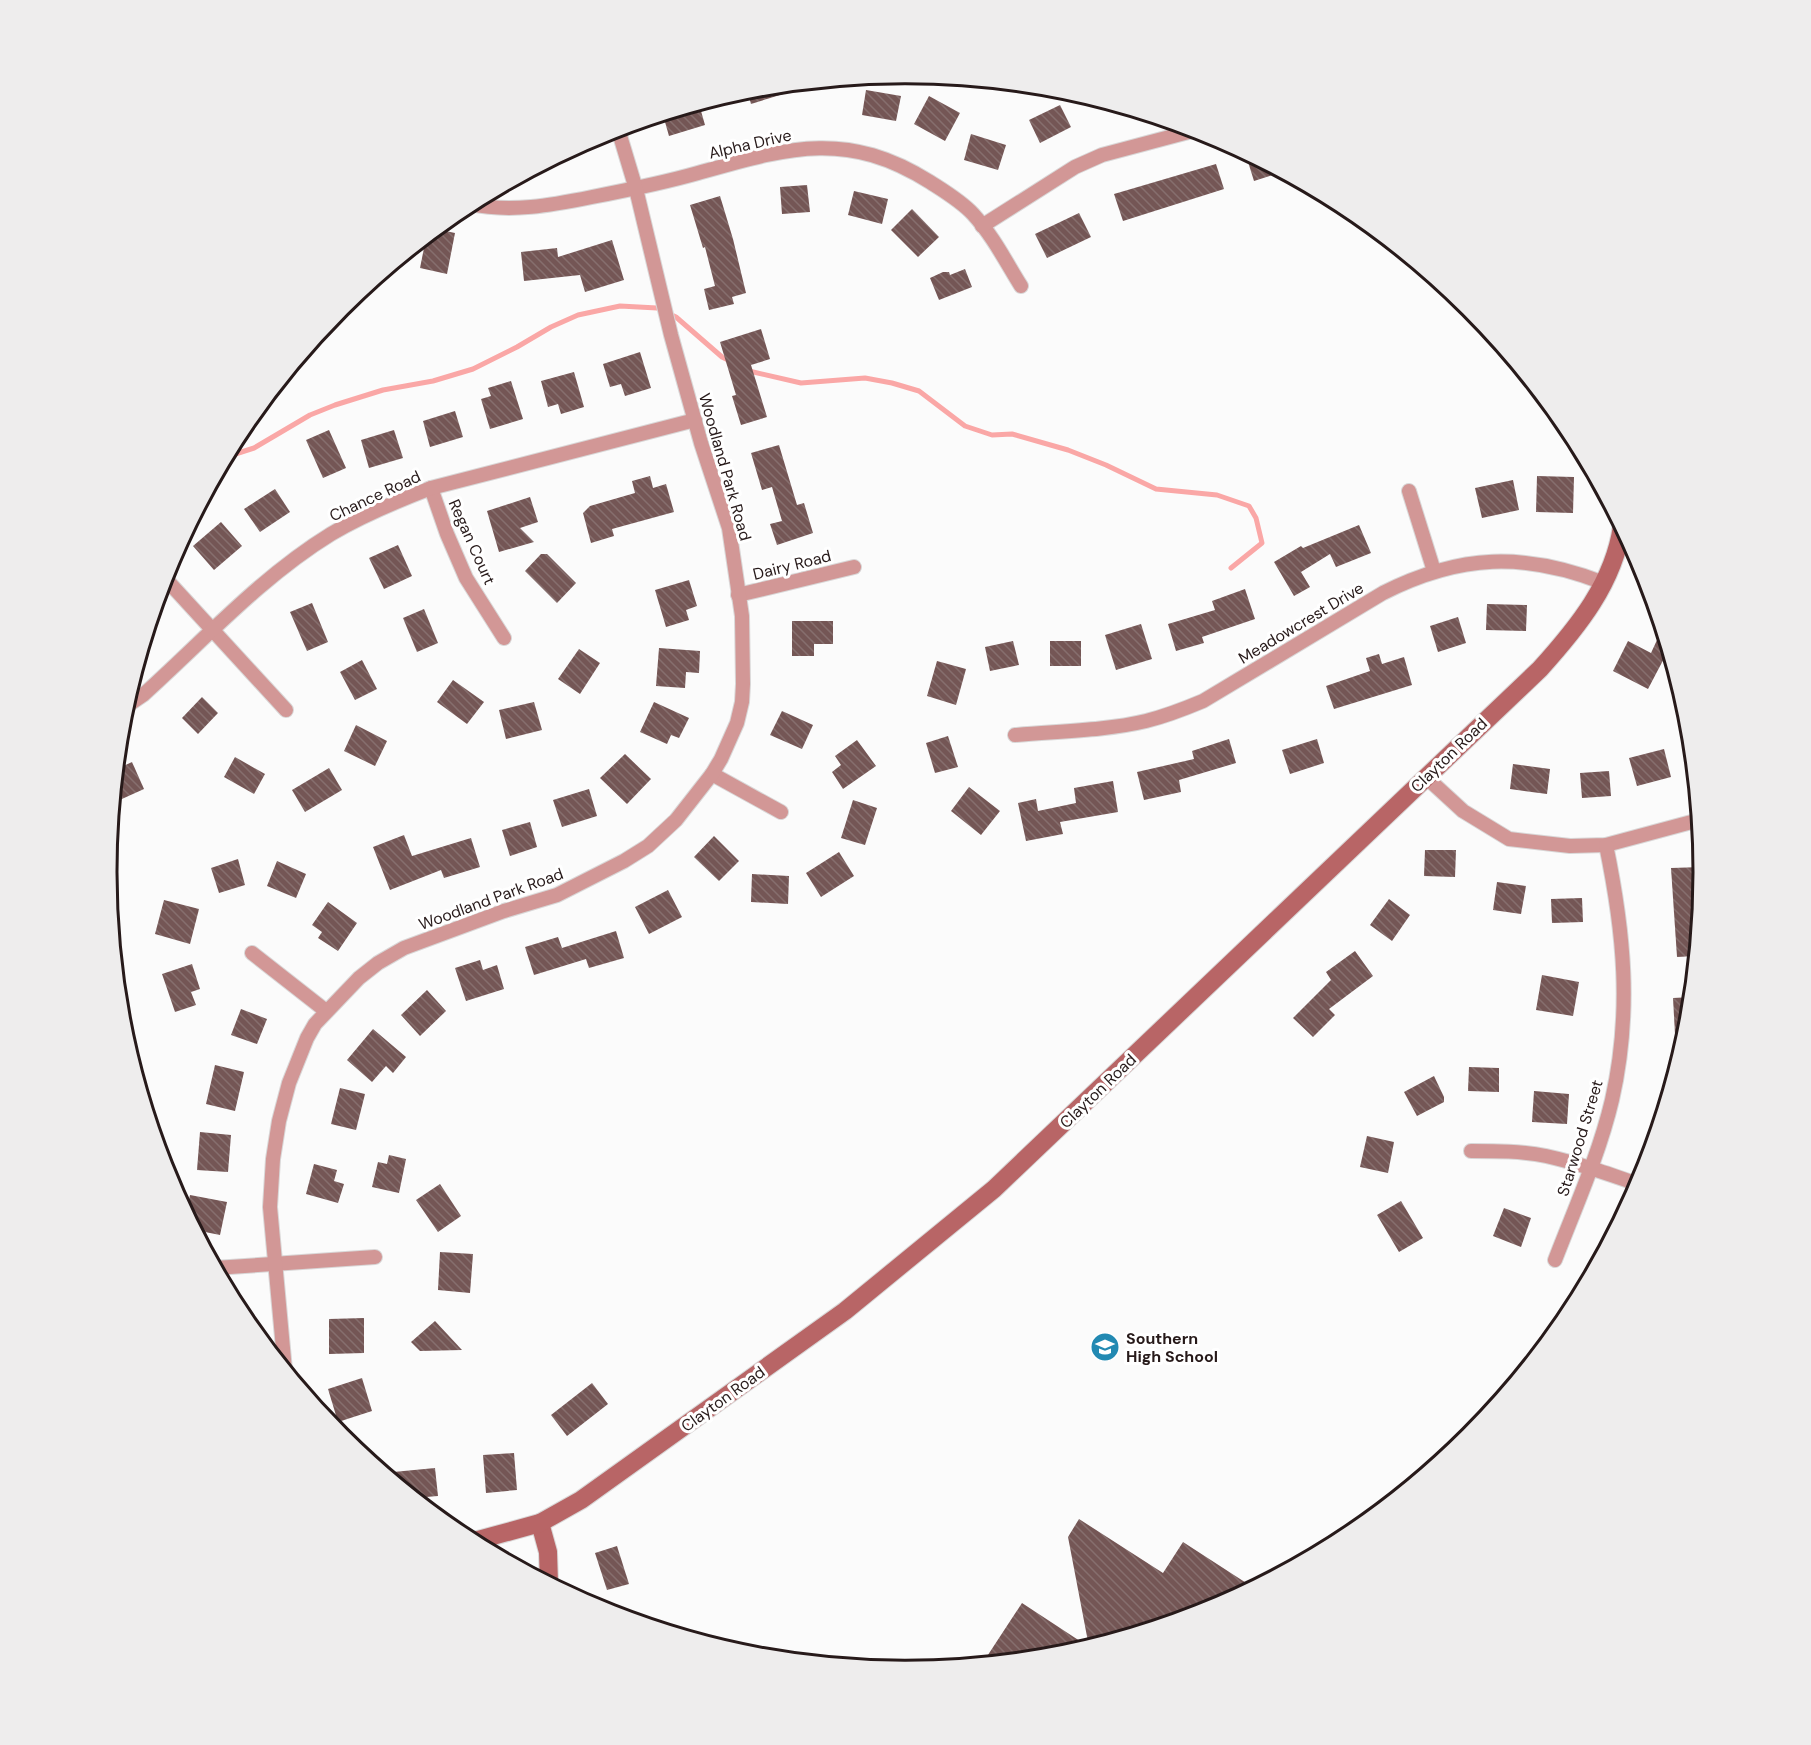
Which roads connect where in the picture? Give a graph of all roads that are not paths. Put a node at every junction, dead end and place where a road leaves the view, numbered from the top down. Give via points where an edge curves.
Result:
1 (1181, 134) edge
2 (621, 138) edge
3 (636, 189) junction
4 (484, 206) edge
5 (982, 226) junction
6 (1021, 286) dead end
7 (695, 420) junction
8 (431, 488) junction
9 (1409, 491) dead end
10 (1619, 538) edge
11 (854, 567) dead end
12 (1434, 571) junction
13 (1604, 583) junction
14 (172, 585) edge
15 (738, 595) junction
16 (213, 630) junction
17 (504, 638) dead end
18 (137, 699) edge
19 (286, 710) dead end
20 (1015, 735) dead end
21 (712, 774) junction
22 (1426, 777) junction
23 (781, 812) dead end
24 (1692, 822) edge
25 (1606, 845) junction
26 (252, 953) dead end
27 (326, 1011) junction
28 (1472, 1151) dead end
29 (1590, 1168) junction
30 (1631, 1182) edge
31 (375, 1257) dead end
32 (1555, 1260) dead end
33 (276, 1263) junction
34 (223, 1267) edge
35 (284, 1358) edge
36 (540, 1523) junction
37 (484, 1538) edge
38 (549, 1576) edge

1 - 5 street via 1102,155 1075,167
2 - 3 street, Woodland Park Road
3 - 4 street, Alpha Drive via 513,209
3 - 5 street, Alpha Drive via 763,155 835,148 872,154 905,166 944,190
3 - 7 street, Woodland Park Road
5 - 6 street, Alpha Drive
7 - 8 street, Chance Road
7 - 15 street, Woodland Park Road via 729,528
8 - 16 street, Chance Road via 370,513 329,536 265,584
8 - 17 street, Regan Court via 466,578
9 - 12 street
10 - 13 street, Clayton Road
11 - 15 street, Dairy Road
12 - 13 street, Meadowcrest Drive via 1476,562 1510,561 1544,564
12 - 20 street, Meadowcrest Drive via 1383,593 1203,701 1174,713 1116,726
13 - 22 street, Clayton Road via 1584,617 1540,669
14 - 16 street
15 - 21 street, Woodland Park Road via 742,616 742,702 729,743
16 - 18 street, Chance Road
16 - 19 street
21 - 23 street
21 - 27 street, Woodland Park Road via 664,833 624,861 557,895 504,910 404,948 359,978
22 - 25 street via 1462,811 1509,839 1570,846
22 - 36 street, Clayton Road via 1035,1152 943,1233 844,1311 632,1465
24 - 25 street
25 - 29 street, Starwood Street via 1624,964 1624,1013 1612,1101
26 - 27 street
27 - 33 street, Woodland Park Road via 307,1038 279,1121 270,1207
28 - 29 street via 1545,1156
29 - 30 street
29 - 32 street, Starwood Street
31 - 33 street
33 - 34 street
33 - 35 street, Woodland Park Road
36 - 37 street, Clayton Road
36 - 38 street via 548,1552

